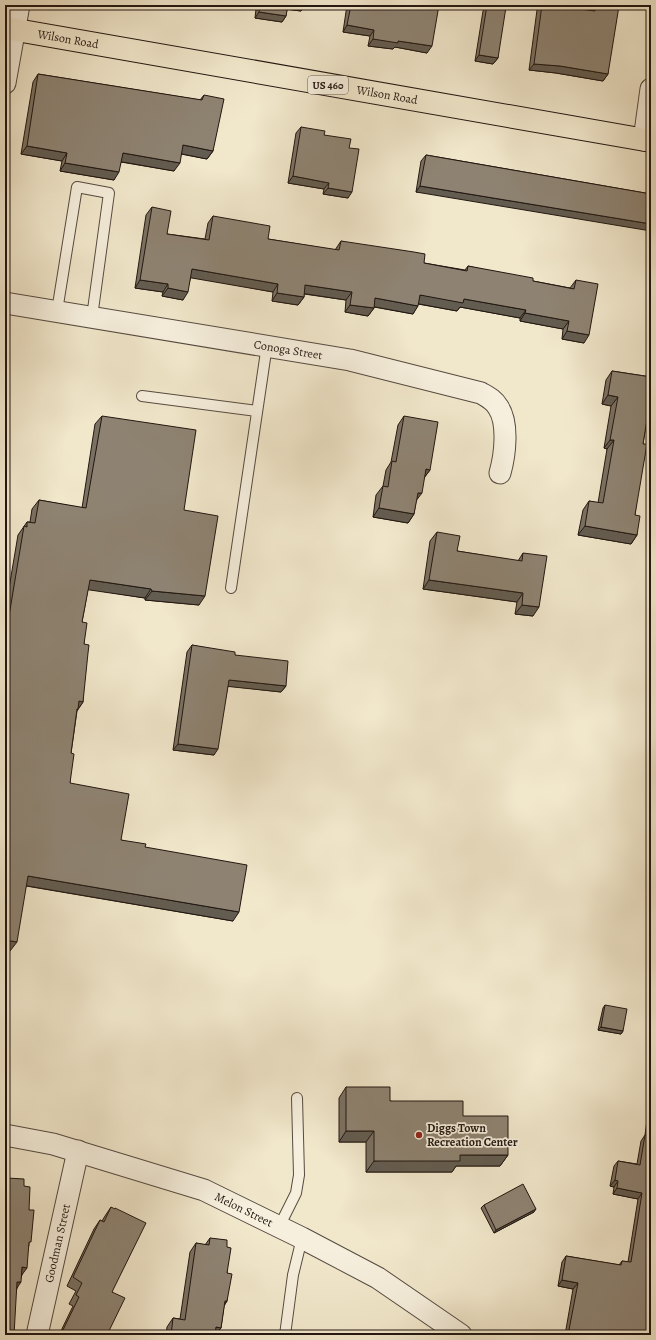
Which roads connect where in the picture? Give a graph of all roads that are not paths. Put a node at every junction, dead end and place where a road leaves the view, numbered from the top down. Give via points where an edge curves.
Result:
1 (19, 5) edge
2 (10, 29) edge
3 (5, 83) edge
4 (651, 89) edge
5 (647, 140) edge
6 (5, 303) edge
7 (57, 311) junction
8 (92, 317) junction
9 (267, 345) junction
10 (142, 396) dead end
11 (257, 411) junction
12 (500, 473) dead end
13 (231, 588) dead end
14 (297, 1098) dead end
15 (5, 1135) edge
16 (78, 1151) junction
17 (279, 1227) junction
18 (302, 1238) junction
19 (451, 1333) edge
20 (37, 1335) edge
21 (285, 1335) edge

1 - 2 street
2 - 3 street
2 - 5 main road, Wilson Road / US 460
4 - 5 street
6 - 7 street, Conoga Street
7 - 8 street, Conoga Street
7 - 8 lane via 77,187 109,193
8 - 9 street, Conoga Street
9 - 11 lane
9 - 12 street, Conoga Street via 350,360 481,393 499,407 503,418 505,444
10 - 11 lane
11 - 13 lane
14 - 17 lane via 299,1175 296,1193
15 - 16 street, Melon Street
16 - 17 street, Melon Street via 204,1190
16 - 20 street, Goodman Street
17 - 18 street, Melon Street
18 - 19 street, Melon Street via 378,1278
18 - 21 lane via 293,1275

